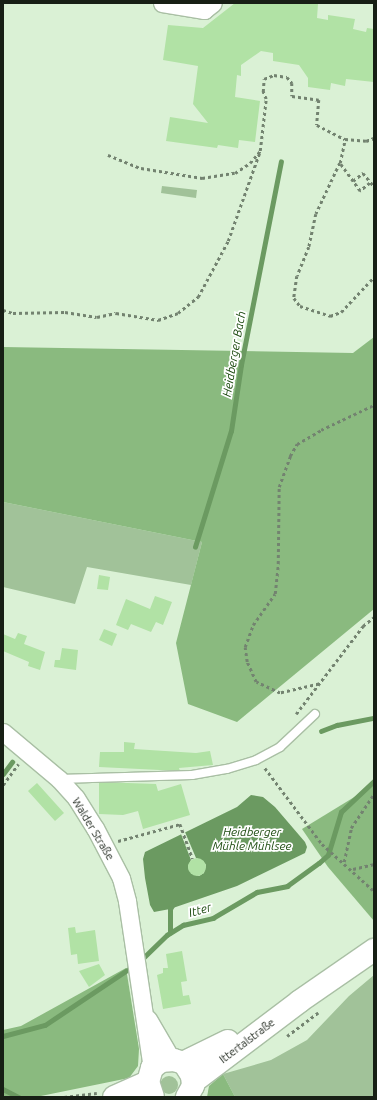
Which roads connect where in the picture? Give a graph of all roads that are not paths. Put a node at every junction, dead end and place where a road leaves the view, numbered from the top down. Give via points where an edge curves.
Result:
1 (162, 3) edge
2 (213, 3) edge
3 (315, 714) dead end
4 (3, 732) edge
5 (59, 778) junction
6 (374, 950) edge
7 (143, 1010) junction
8 (151, 1082) edge
9 (185, 1082) edge
10 (108, 1094) edge

1 - 2 street via 204,10
3 - 5 lane via 280,747 258,759 227,769 192,775
4 - 5 street, Walder Straße
5 - 7 street, Walder Straße via 76,798 105,845 121,878 127,901
6 - 9 main road, Ittertalstraße via 300,1001 201,1056
7 - 8 street, Walder Straße
7 - 9 street
8 - 9 main road, Ittertalstraße via 161,1062
8 - 10 main road, Ittertalstraße

